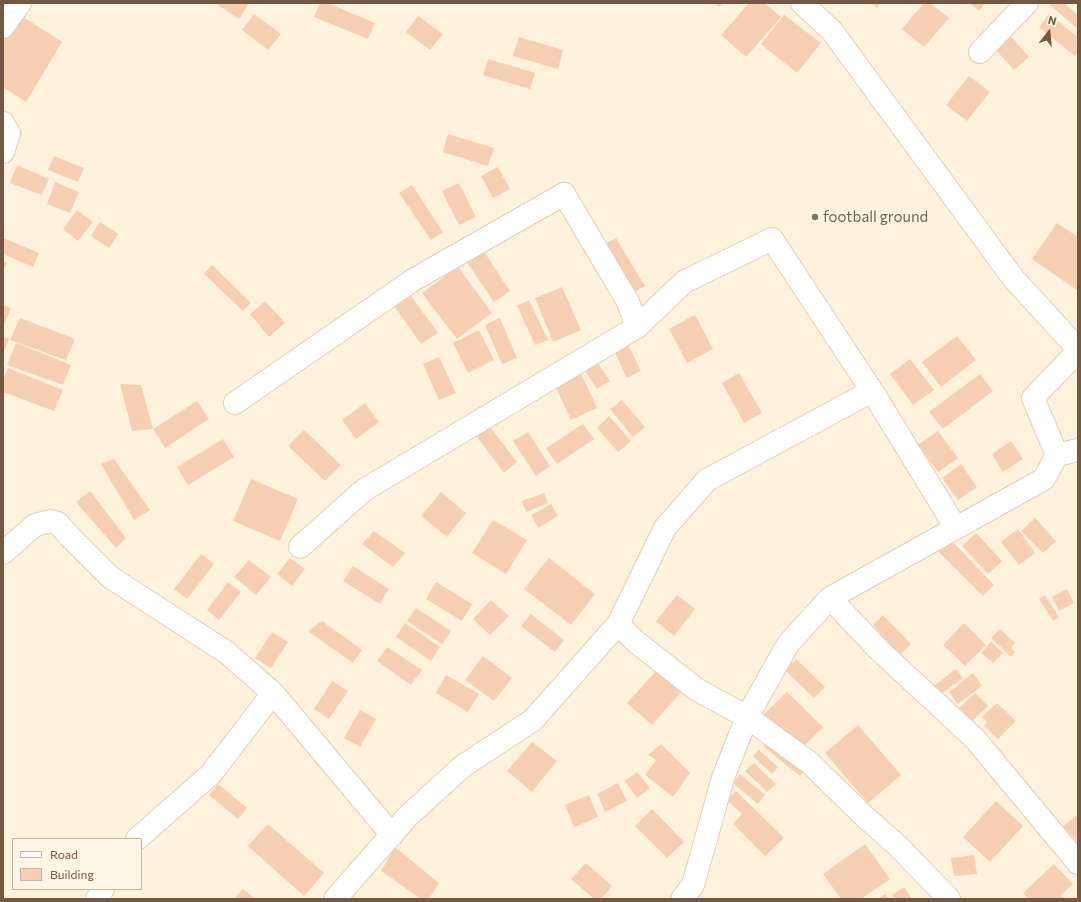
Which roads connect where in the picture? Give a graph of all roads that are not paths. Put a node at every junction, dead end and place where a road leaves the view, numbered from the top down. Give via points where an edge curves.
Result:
1 (20, 3) edge
2 (802, 3) edge
3 (1027, 3) edge
4 (3, 27) edge
5 (980, 52) dead end
6 (3, 124) edge
7 (3, 152) edge
8 (637, 327) junction
9 (1078, 350) edge
10 (872, 391) junction
11 (235, 402) dead end
12 (1078, 450) edge
13 (1057, 455) junction
14 (956, 528) junction
15 (300, 547) dead end
16 (3, 553) edge
17 (830, 598) junction
18 (618, 624) junction
19 (273, 693) junction
20 (747, 717) junction
21 (392, 835) junction
22 (138, 838) edge
23 (1078, 863) edge
24 (103, 890) edge
25 (97, 899) edge
26 (335, 899) edge
27 (682, 899) edge
28 (949, 899) edge

1 - 4 street
2 - 9 street via 832,31 1012,278
3 - 5 street
6 - 7 street via 9,133
8 - 10 street via 684,282 772,239
8 - 11 street via 628,302 564,194 413,280
8 - 15 street via 364,490
9 - 13 street via 1033,398
10 - 14 street
10 - 18 street via 707,480 665,528
12 - 13 street
13 - 14 street via 1044,479
14 - 17 street
16 - 19 street via 35,525 51,520 58,523 110,576 226,652
17 - 20 street via 788,644
17 - 23 street via 879,650 974,739
18 - 20 street via 635,641 696,689
18 - 21 street via 533,720 463,766 408,816
19 - 21 street
19 - 22 street via 211,774
20 - 27 street via 723,778 693,885
20 - 28 street via 810,763 864,817 898,846
21 - 26 street
24 - 25 street

